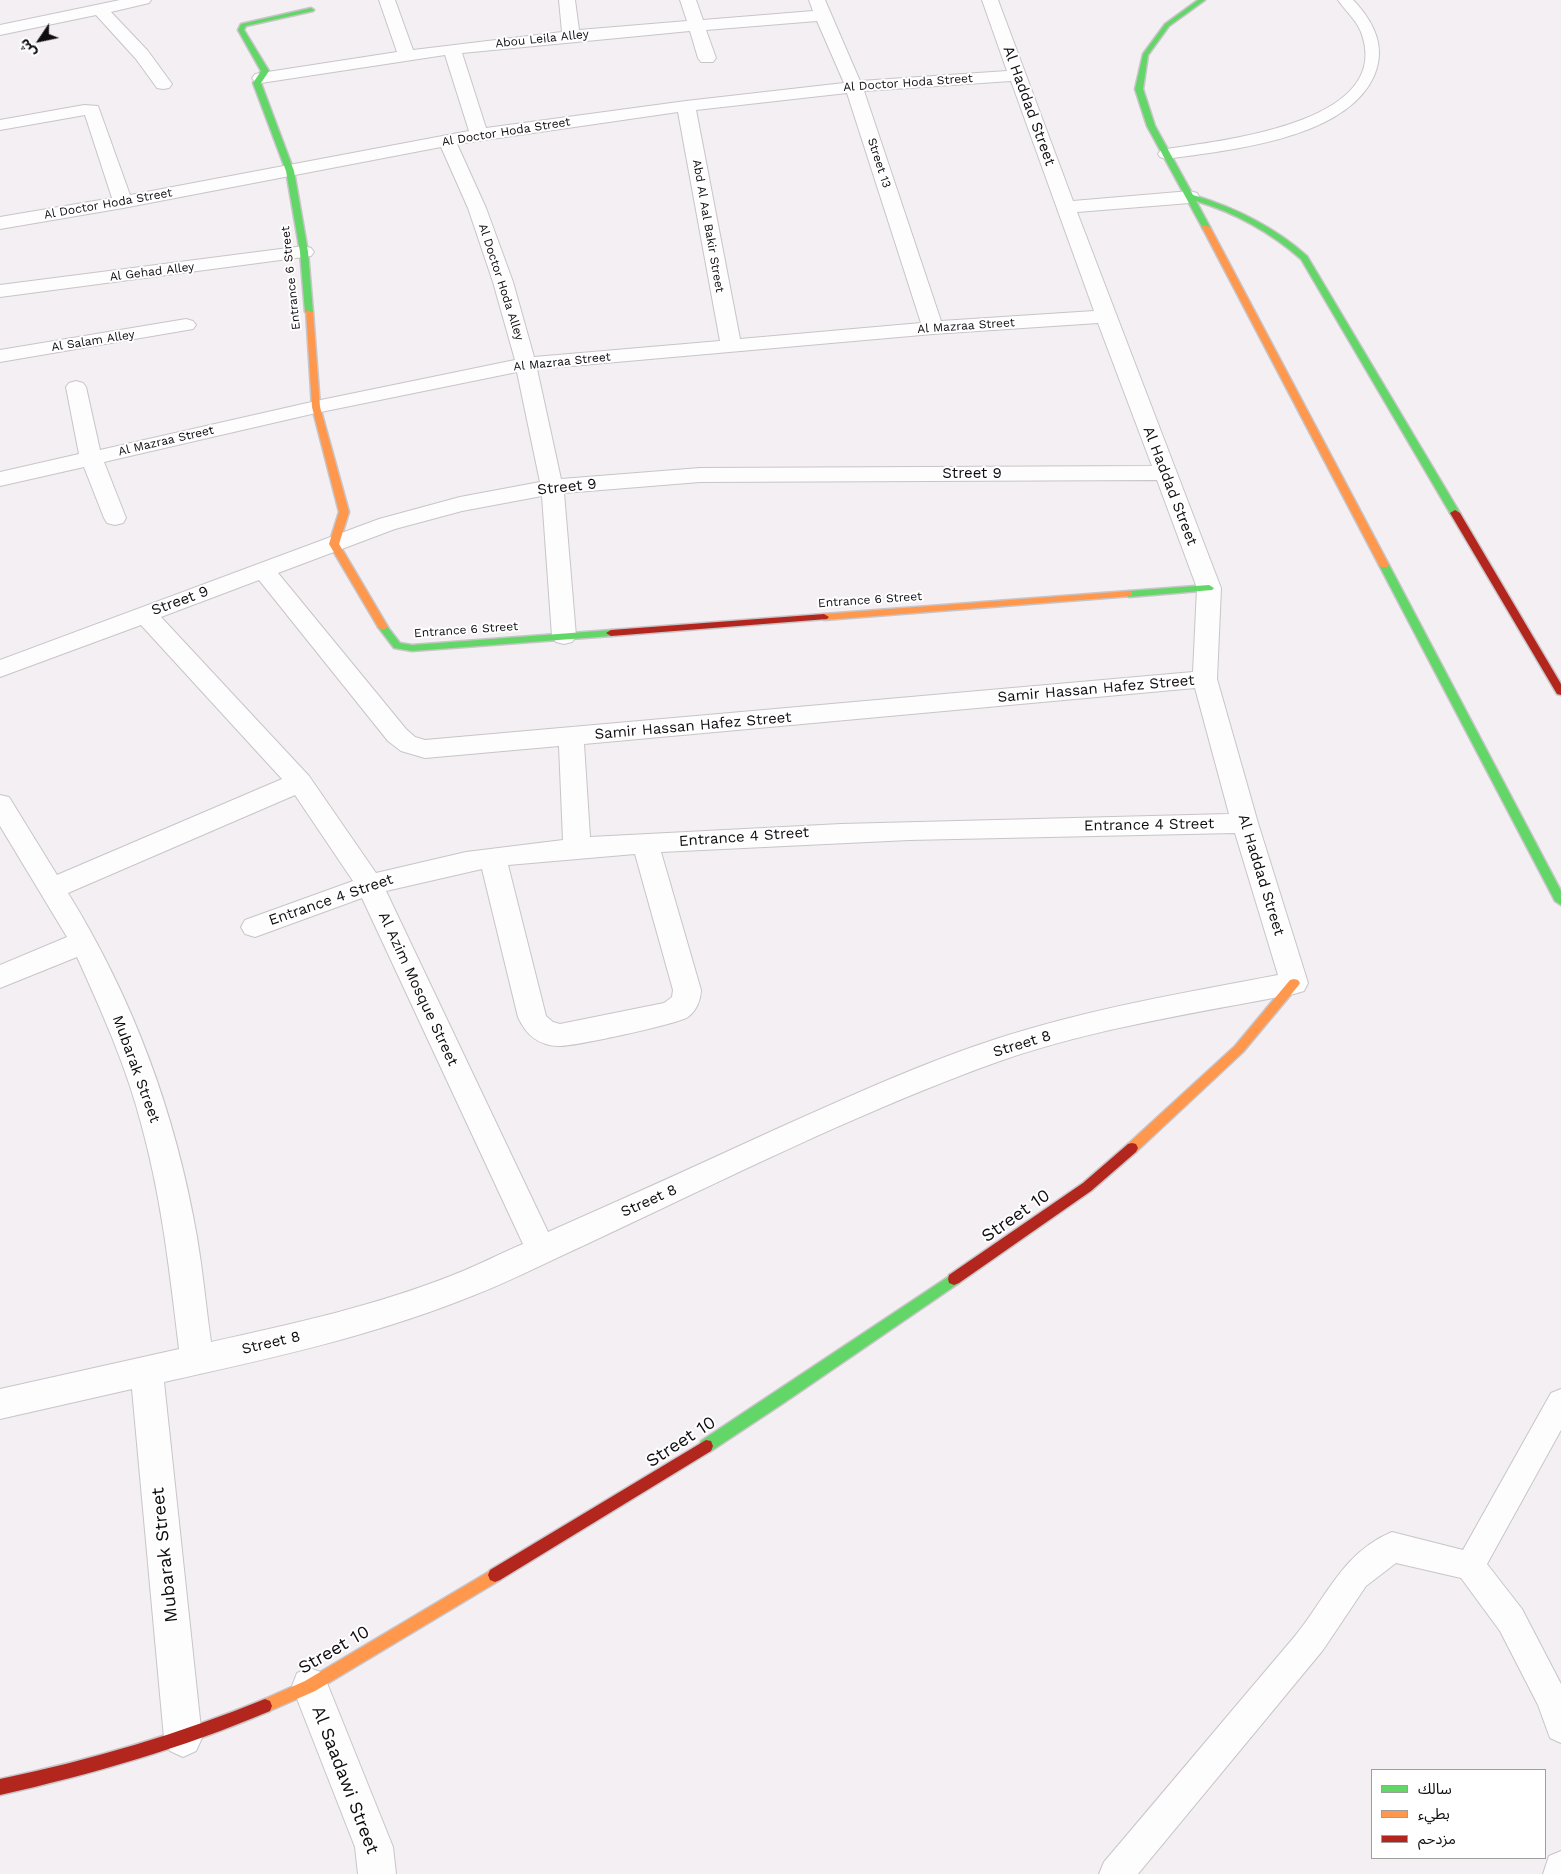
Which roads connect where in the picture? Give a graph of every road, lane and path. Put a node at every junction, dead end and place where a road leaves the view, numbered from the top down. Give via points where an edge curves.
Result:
1 (58, 0) edge
2 (143, 0) edge
3 (388, 0) edge
4 (567, 0) edge
5 (688, 0) edge
6 (990, 0) edge
7 (1202, 0) edge
8 (1345, 0) edge
9 (820, 8) edge
10 (100, 9) junction
11 (311, 10) dead end
12 (72, 15) junction
13 (696, 24) junction
14 (0, 30) edge
15 (571, 36) junction
16 (452, 49) junction
17 (407, 56) junction
18 (707, 58) dead end
19 (1018, 75) junction
20 (261, 78) junction
21 (164, 84) dead end
22 (854, 87) junction
23 (686, 106) junction
24 (0, 125) edge
25 (479, 134) junction
26 (447, 141) junction
27 (1166, 154) junction
28 (290, 171) junction
29 (1190, 197) junction
30 (123, 202) junction
31 (1066, 207) junction
32 (0, 223) edge
33 (304, 252) junction
34 (0, 291) edge
35 (1106, 316) junction
36 (186, 325) dead end
37 (933, 328) junction
38 (731, 346) junction
39 (0, 356) edge
40 (526, 364) junction
41 (76, 387) dead end
42 (316, 406) junction
43 (91, 458) junction
44 (1164, 472) junction
45 (0, 479) edge
46 (552, 488) junction
47 (115, 518) dead end
48 (334, 544) junction
49 (263, 570) junction
50 (1209, 588) junction
51 (144, 614) junction
52 (564, 636) junction
53 (0, 669) edge
54 (1205, 679) junction
55 (1561, 692) edge
56 (571, 737) junction
57 (300, 782) junction
58 (0, 804) edge
59 (1245, 823) junction
60 (645, 844) junction
61 (577, 848) junction
62 (493, 858) junction
63 (369, 884) junction
64 (53, 888) junction
65 (1561, 901) edge
66 (255, 927) dead end
67 (84, 942) junction
68 (0, 977) edge
69 (1294, 983) junction
70 (540, 1250) junction
71 (197, 1360) junction
72 (147, 1371) junction
73 (1561, 1402) edge
74 (0, 1404) edge
75 (1470, 1566) junction
76 (310, 1686) junction
77 (1561, 1727) edge
78 (183, 1738) junction
79 (0, 1787) edge
80 (1561, 1868) edge
81 (377, 1874) edge
82 (1116, 1874) edge
83 (1560, 1874) edge

1 - 12 street
2 - 10 street
3 - 17 street
4 - 15 street
5 - 13 street
6 - 19 street, Al Haddad Street
7 - 27 street via 1167,25 1145,55 1139,89 1151,126
8 - 27 lane via 1365,24 1372,40 1373,56 1370,72 1348,100 1318,119 1286,132
9 - 13 street, Abou Leila Alley
9 - 22 street, Street 13
10 - 12 street
10 - 21 street via 142,54
11 - 20 street, Entrance 6 Street via 240,27 265,71
12 - 14 street
13 - 15 street, Abou Leila Alley
13 - 18 street
15 - 16 street, Abou Leila Alley
16 - 17 street, Abou Leila Alley
16 - 25 street
17 - 20 street, Abou Leila Alley
19 - 22 street, Al Doctor Hoda Street
19 - 31 street, Al Haddad Street
20 - 28 street, Entrance 6 Street via 257,83
22 - 23 street, Al Doctor Hoda Street
22 - 37 street, Street 13
23 - 25 street, Al Doctor Hoda Street
23 - 38 street, Abd Al Aal Bakir Street
24 - 30 street via 92,110
25 - 26 street, Al Doctor Hoda Street
26 - 28 street, Al Doctor Hoda Street
26 - 40 street, Al Doctor Hoda Alley via 477,208 503,282
27 - 29 street
28 - 30 street, Al Doctor Hoda Street
28 - 33 street, Entrance 6 Street
29 - 31 street
29 - 55 street via 1258,221 1276,232 1304,258
29 - 65 street
30 - 32 street, Al Doctor Hoda Street
31 - 35 street, Al Haddad Street
33 - 34 street, Al Gehad Alley
33 - 42 street, Entrance 6 Street
35 - 37 street, Al Mazraa Street
35 - 44 street, Al Haddad Street
36 - 39 street, Al Salam Alley
37 - 38 street, Al Mazraa Street
38 - 40 street, Al Mazraa Street
40 - 42 street, Al Mazraa Street
40 - 46 street, Al Doctor Hoda Alley
41 - 43 street
42 - 43 street, Al Mazraa Street
42 - 48 street, Entrance 6 Street via 344,512
43 - 45 street, Al Mazraa Street
43 - 47 street
44 - 46 street, Street 9 via 700,476
44 - 50 street, Al Haddad Street
46 - 48 street, Street 9 via 460,504 387,524
46 - 52 street, Al Doctor Hoda Alley
48 - 49 street, Street 9
48 - 52 street, Entrance 6 Street via 397,646 412,648
49 - 51 street, Street 9
49 - 56 street, Samir Hassan Hafez Street via 404,742 425,749
50 - 52 street, Entrance 6 Street
50 - 54 street, Al Haddad Street
51 - 53 street, Street 9
51 - 57 street, Al Azim Mosque Street
54 - 56 street, Samir Hassan Hafez Street
54 - 59 street, Al Haddad Street
56 - 61 street
57 - 63 street, Al Azim Mosque Street
57 - 64 street
58 - 64 street, Mubarak Street
59 - 60 street, Entrance 4 Street via 840,832
59 - 69 street, Al Haddad Street
60 - 61 street, Entrance 4 Street
60 - 62 street via 687,990 684,1004 670,1013 560,1035 535,1025
61 - 62 street, Entrance 4 Street
62 - 63 street, Entrance 4 Street via 433,868
63 - 66 street, Entrance 4 Street
63 - 70 street, Al Azim Mosque Street
64 - 67 street, Mubarak Street
67 - 68 street
67 - 71 street, Mubarak Street via 124,1029 157,1127 181,1236
69 - 70 street, Street 8 via 1148,1011 999,1050 853,1108
69 - 76 street, Street 10 via 1239,1049 1087,1187 665,1474
70 - 71 street, Street 8 via 462,1286 376,1316
71 - 72 street, Street 8
72 - 74 street, Street 8
72 - 78 street, Mubarak Street
73 - 75 lane
75 - 77 lane via 1511,1620 1552,1699
75 - 82 lane via 1392,1547 1355,1576 1312,1639
76 - 78 street, Street 10 via 226,1724
76 - 81 street, Al Saadawi Street via 374,1847
78 - 79 street, Street 10
80 - 83 lane

